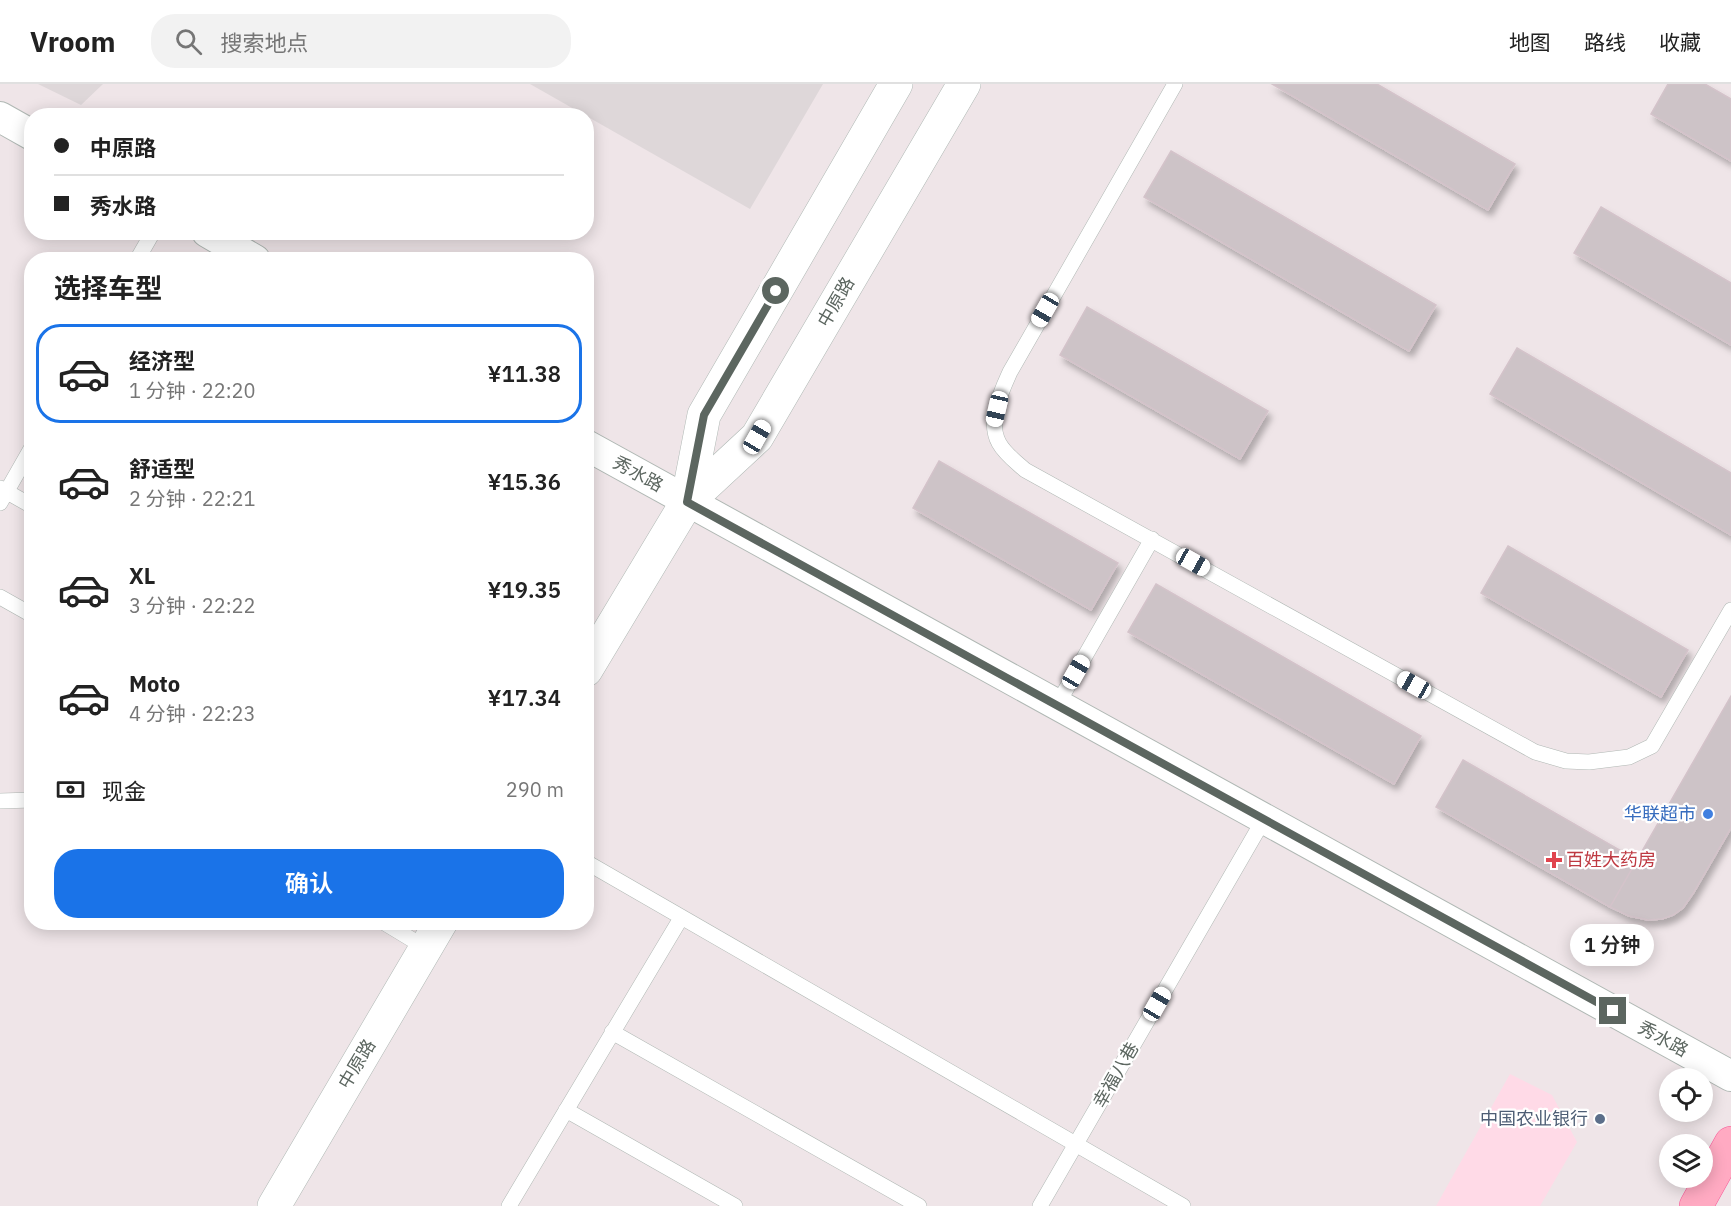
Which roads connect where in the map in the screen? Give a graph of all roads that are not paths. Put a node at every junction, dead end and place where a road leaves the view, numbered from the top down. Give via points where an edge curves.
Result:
1 (896, 84) edge
2 (964, 84) edge
3 (1175, 84) edge
4 (0, 117) edge
5 (24, 130) edge
6 (221, 240) edge
7 (241, 252) edge
8 (594, 450) edge
9 (24, 460) edge
10 (2, 494) edge
11 (687, 502) junction
12 (24, 503) edge
13 (1152, 539) junction
14 (0, 597) edge
15 (24, 610) edge
16 (1731, 610) edge
17 (594, 657) edge
18 (1057, 705) junction
19 (24, 800) edge
20 (0, 801) edge
21 (1264, 819) junction
22 (594, 867) edge
23 (681, 918) junction
24 (414, 930) edge
25 (433, 935) edge
26 (612, 1032) junction
27 (1731, 1076) edge
28 (566, 1110) junction
29 (1731, 1143) edge
30 (1075, 1145) junction
31 (513, 1204) edge
32 (274, 1206) edge
33 (735, 1206) edge
34 (919, 1206) edge
35 (1040, 1206) edge
36 (1183, 1206) edge
37 (1696, 1206) edge

1 - 11 main road, 中原路 via 704,415
2 - 11 main road, 中原路 via 757,437
3 - 13 lane via 1010,372 994,421 998,442 1025,470
4 - 5 street
6 - 7 street
8 - 11 street, 秀水路
9 - 10 lane
10 - 12 lane
11 - 17 main road, 中原路
11 - 18 street, 秀水路
13 - 16 lane via 1535,752 1566,761 1629,757 1652,746
13 - 18 lane
14 - 15 lane
18 - 21 street, 秀水路
19 - 20 lane
21 - 27 street, 秀水路
21 - 30 lane, 幸福八巷
22 - 23 lane
23 - 26 lane
23 - 30 lane
24 - 25 lane
25 - 32 main road, 中原路
26 - 28 lane
26 - 34 lane
28 - 31 lane
28 - 33 lane
29 - 37 main road
30 - 35 lane, 幸福八巷
30 - 36 lane

